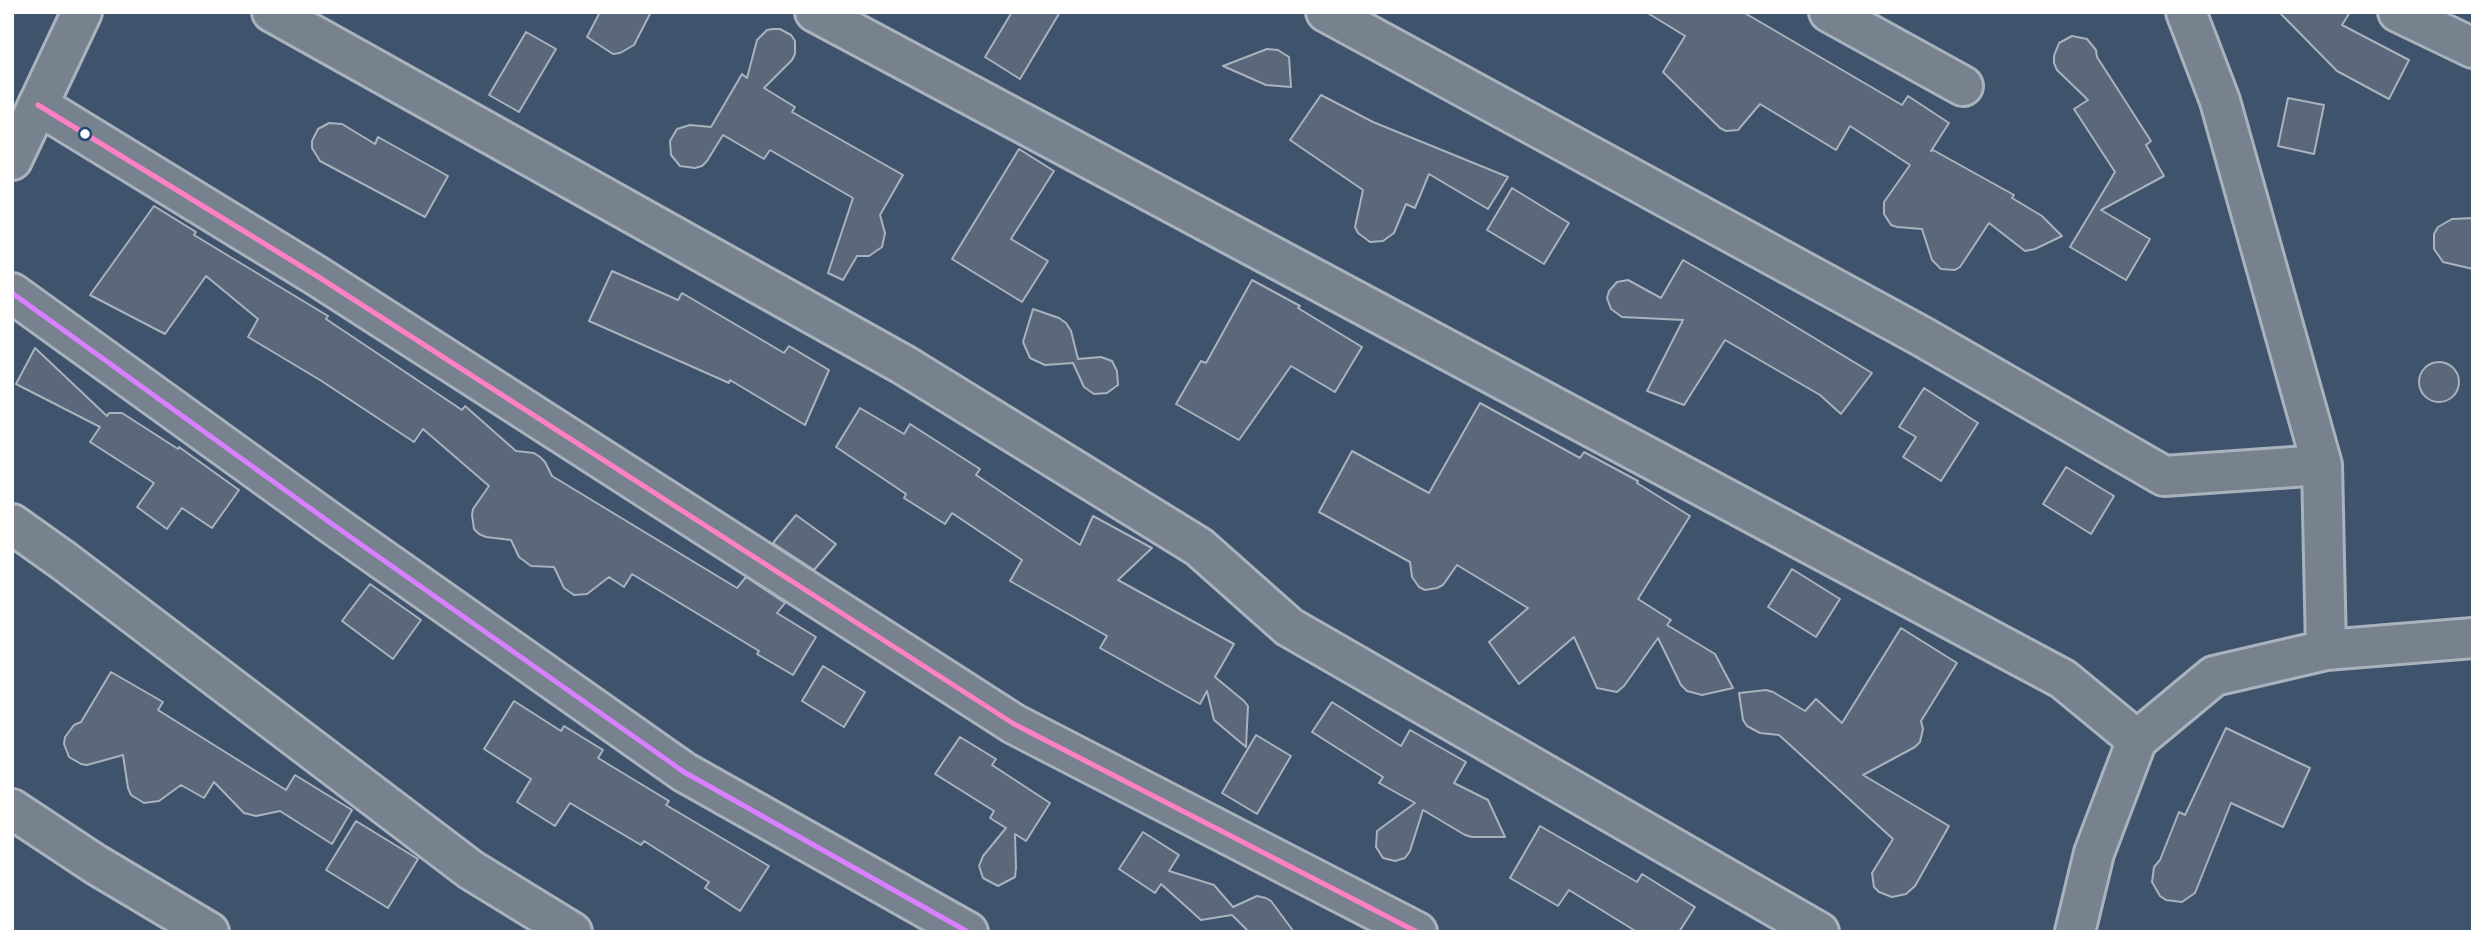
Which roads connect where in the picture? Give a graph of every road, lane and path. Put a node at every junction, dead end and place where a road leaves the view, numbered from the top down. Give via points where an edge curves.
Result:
1 (82, 12) edge
2 (272, 12) edge
3 (815, 12) edge
4 (1326, 12) edge
5 (1829, 12) edge
6 (2186, 12) edge
7 (2398, 12) edge
8 (2473, 48) edge
9 (1964, 86) dead end
10 (38, 104) junction
11 (12, 160) edge
12 (12, 293) edge
13 (2322, 465) junction
14 (12, 524) edge
15 (2473, 638) edge
16 (2326, 650) junction
17 (2137, 740) junction
18 (12, 809) edge
19 (209, 932) edge
20 (572, 932) edge
21 (968, 932) edge
22 (1417, 932) edge
23 (1819, 932) edge
24 (2075, 932) edge

1 - 10 street
2 - 23 street via 904,365 1199,547 1289,628
3 - 17 street via 2063,679
4 - 13 street via 1921,337 2164,476
5 - 9 street
6 - 13 street via 2220,101
7 - 8 street
10 - 11 street
10 - 22 street via 317,276 1014,724
12 - 21 street via 684,772
13 - 16 street
14 - 20 street via 471,870
15 - 16 street
16 - 17 street via 2214,676
17 - 24 street via 2094,853
18 - 19 street

